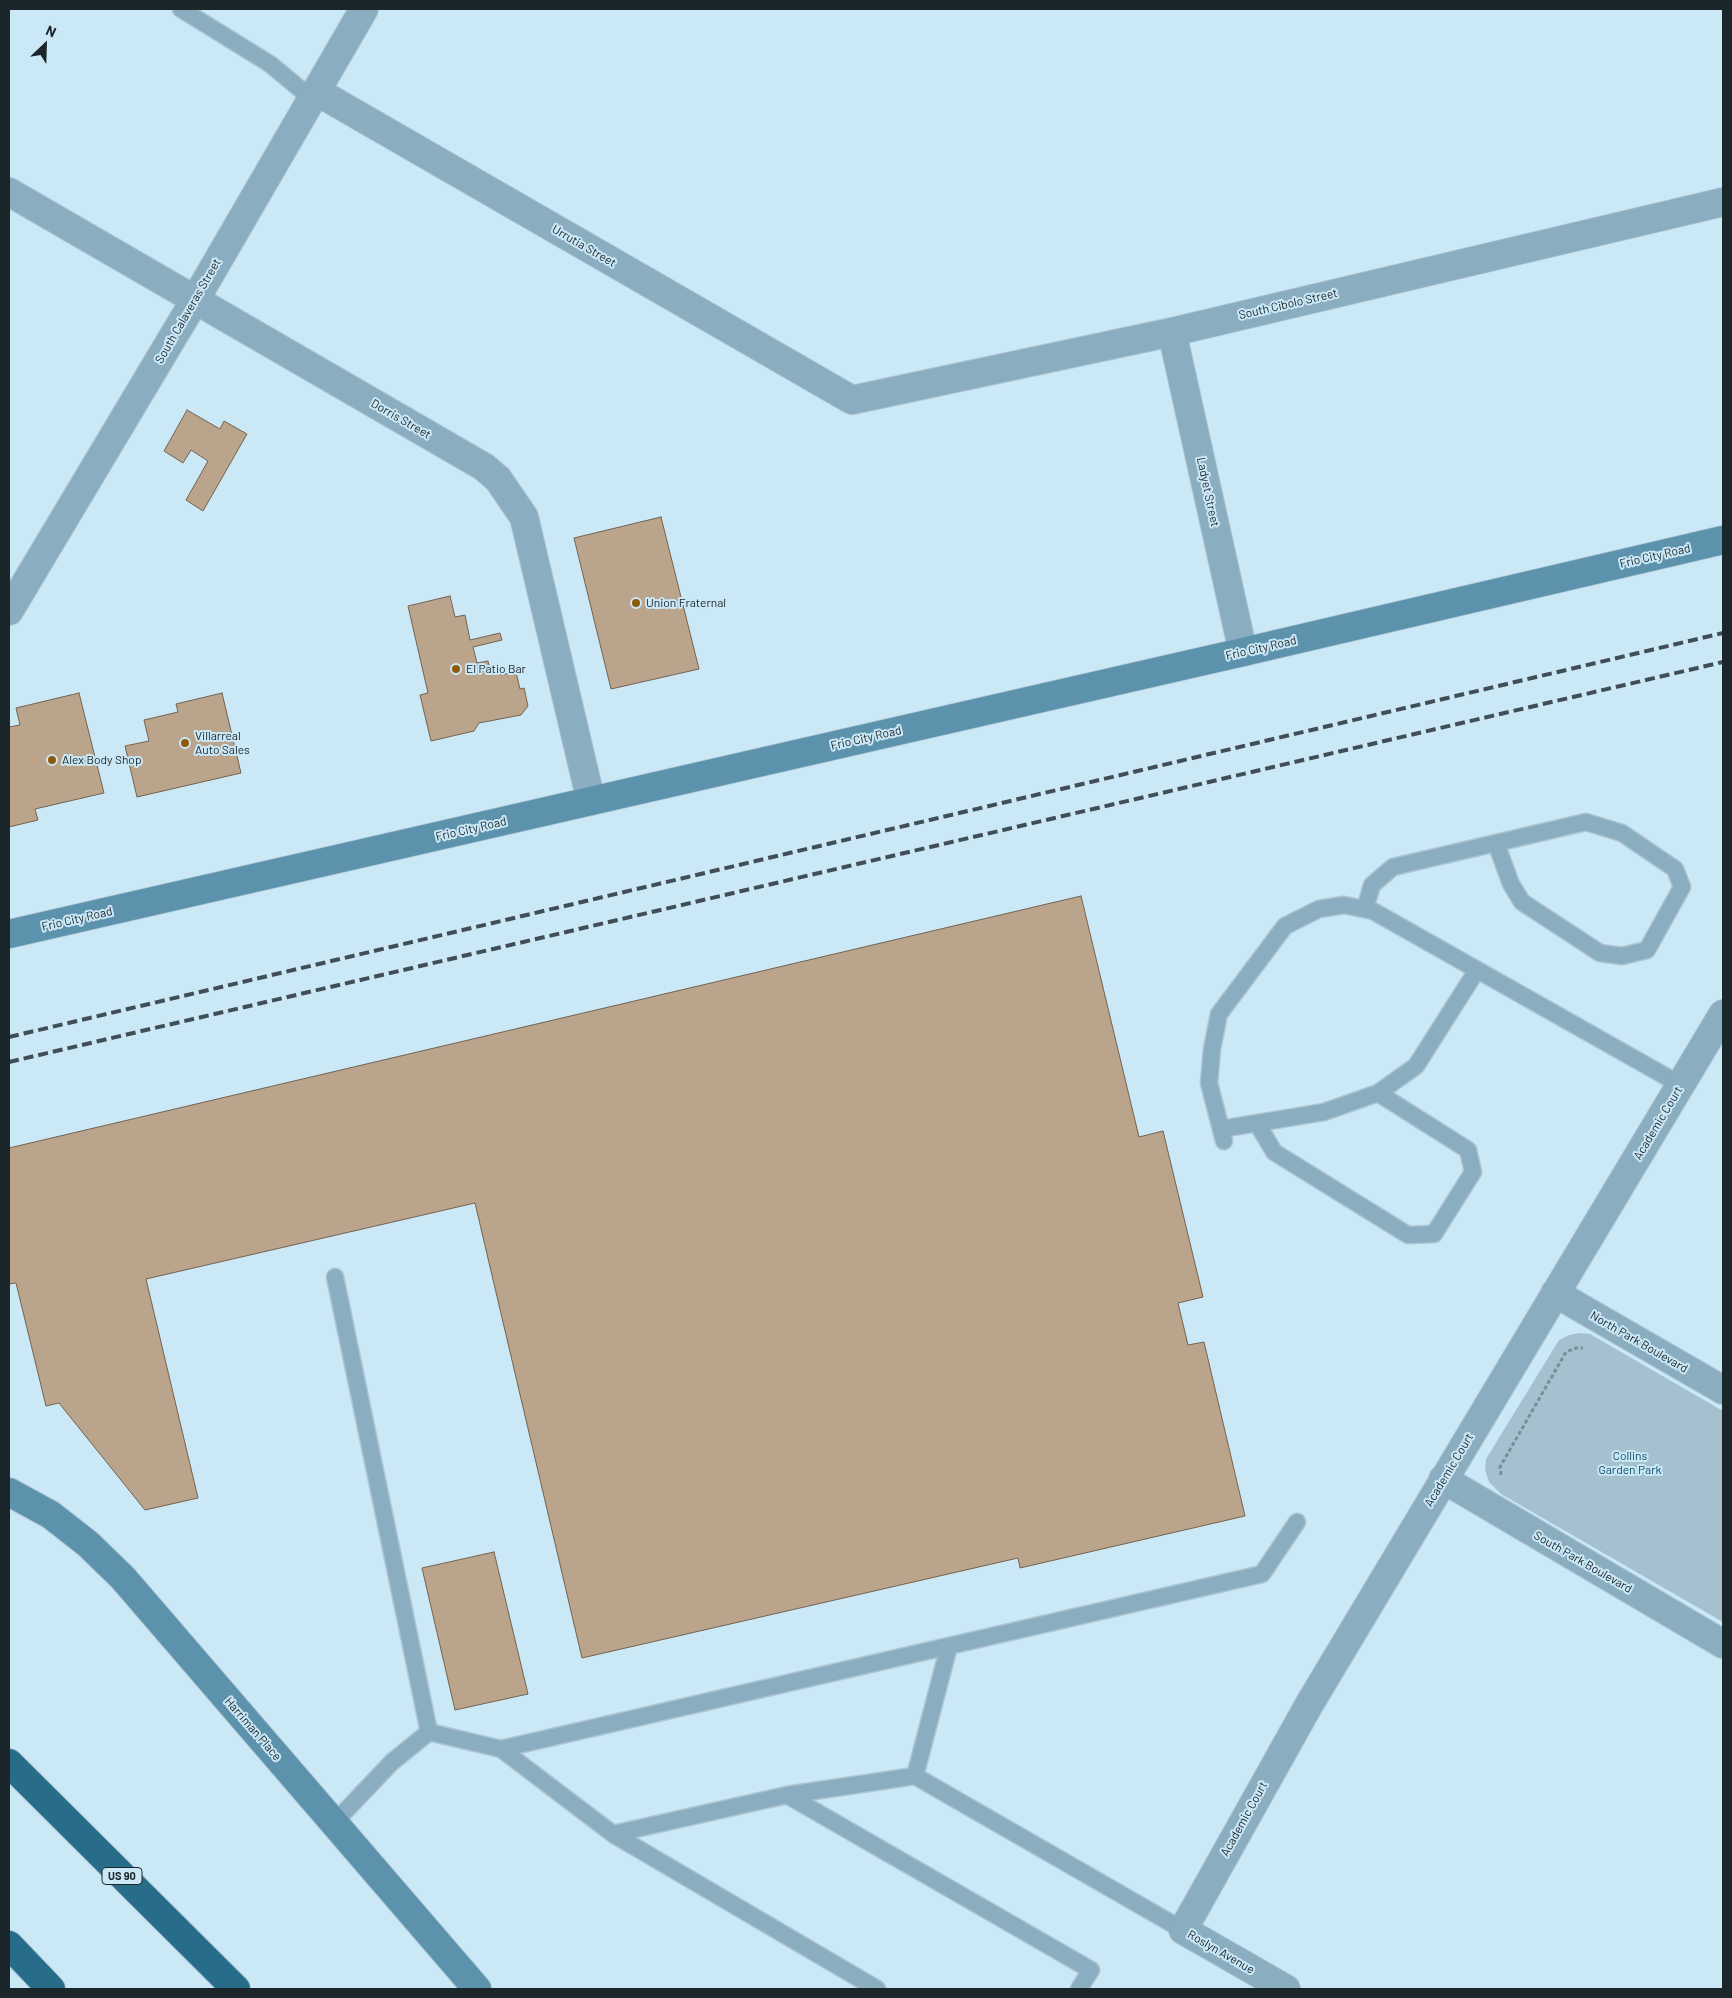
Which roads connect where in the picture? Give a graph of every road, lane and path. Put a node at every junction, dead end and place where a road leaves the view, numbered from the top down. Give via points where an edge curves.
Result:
1 (181, 9) edge
2 (364, 9) edge
3 (314, 94) junction
4 (9, 192) edge
5 (1723, 202) edge
6 (195, 300) junction
7 (1172, 332) junction
8 (852, 400) joint
9 (1723, 540) edge
10 (9, 611) edge
11 (1243, 652) junction
12 (591, 801) junction
13 (1496, 843) junction
14 (1365, 909) junction
15 (9, 934) edge
16 (1476, 970) junction
17 (1723, 1014) edge
18 (1681, 1085) junction
19 (1378, 1093) junction
20 (1257, 1123) junction
21 (335, 1277) dead end
22 (1555, 1294) junction
23 (1584, 1348) dead end
24 (1723, 1390) edge
25 (1501, 1478) dead end
26 (1443, 1479) junction
27 (9, 1492) edge
28 (1297, 1522) dead end
29 (1723, 1644) edge
30 (949, 1646) junction
31 (429, 1732) junction
32 (501, 1749) junction
33 (9, 1763) edge
34 (915, 1776) junction
35 (788, 1795) junction
36 (334, 1823) junction
37 (613, 1834) junction
38 (1183, 1930) junction
39 (9, 1944) edge
40 (51, 1989) edge
41 (236, 1989) edge
42 (477, 1989) edge
43 (877, 1989) edge
44 (1079, 1989) edge
45 (1286, 1989) edge

1 - 3 lane
2 - 3 street, South Calaveras Street
3 - 6 street, South Calaveras Street
3 - 8 street, Urrutia Street
4 - 6 street, Dorris Street
5 - 7 street, South Cibolo Street
6 - 10 street, South Calaveras Street
6 - 12 street, Dorris Street via 484,467 498,479 524,517
7 - 8 street, South Cibolo Street
7 - 11 street, Ladyet Street
9 - 11 street, Frio City Road
11 - 12 street, Frio City Road
12 - 15 street, Frio City Road
13 - 13 lane via 1586,822 1622,833 1675,869 1682,887 1647,950 1622,956 1600,952 1522,902 1511,884
13 - 14 lane via 1393,867 1372,884
14 - 16 lane
14 - 20 lane via 1344,905 1319,909 1285,926 1219,1014 1209,1083 1222,1135
16 - 18 lane
16 - 19 lane via 1416,1066
17 - 18 street, Academic Court
18 - 22 street, Academic Court
19 - 20 lane via 1324,1112
19 - 20 lane via 1468,1150 1473,1172 1434,1234 1408,1235 1274,1152
21 - 31 lane
22 - 24 street, North Park Boulevard
22 - 26 street, Academic Court
23 - 25 path via 1566,1352 1500,1467
26 - 29 street, South Park Boulevard
26 - 38 street, Academic Court via 1310,1703
27 - 36 street, Harriman Place via 50,1515 88,1544 123,1578
28 - 30 lane via 1262,1574
30 - 32 lane
30 - 34 lane
31 - 32 lane
31 - 36 lane via 392,1762
32 - 37 lane
33 - 41 highway, US 90
34 - 35 lane
34 - 38 lane
35 - 37 lane
35 - 44 lane via 1091,1970
36 - 42 street, Harriman Place
37 - 43 lane
38 - 45 street, Roslyn Avenue
39 - 40 highway

